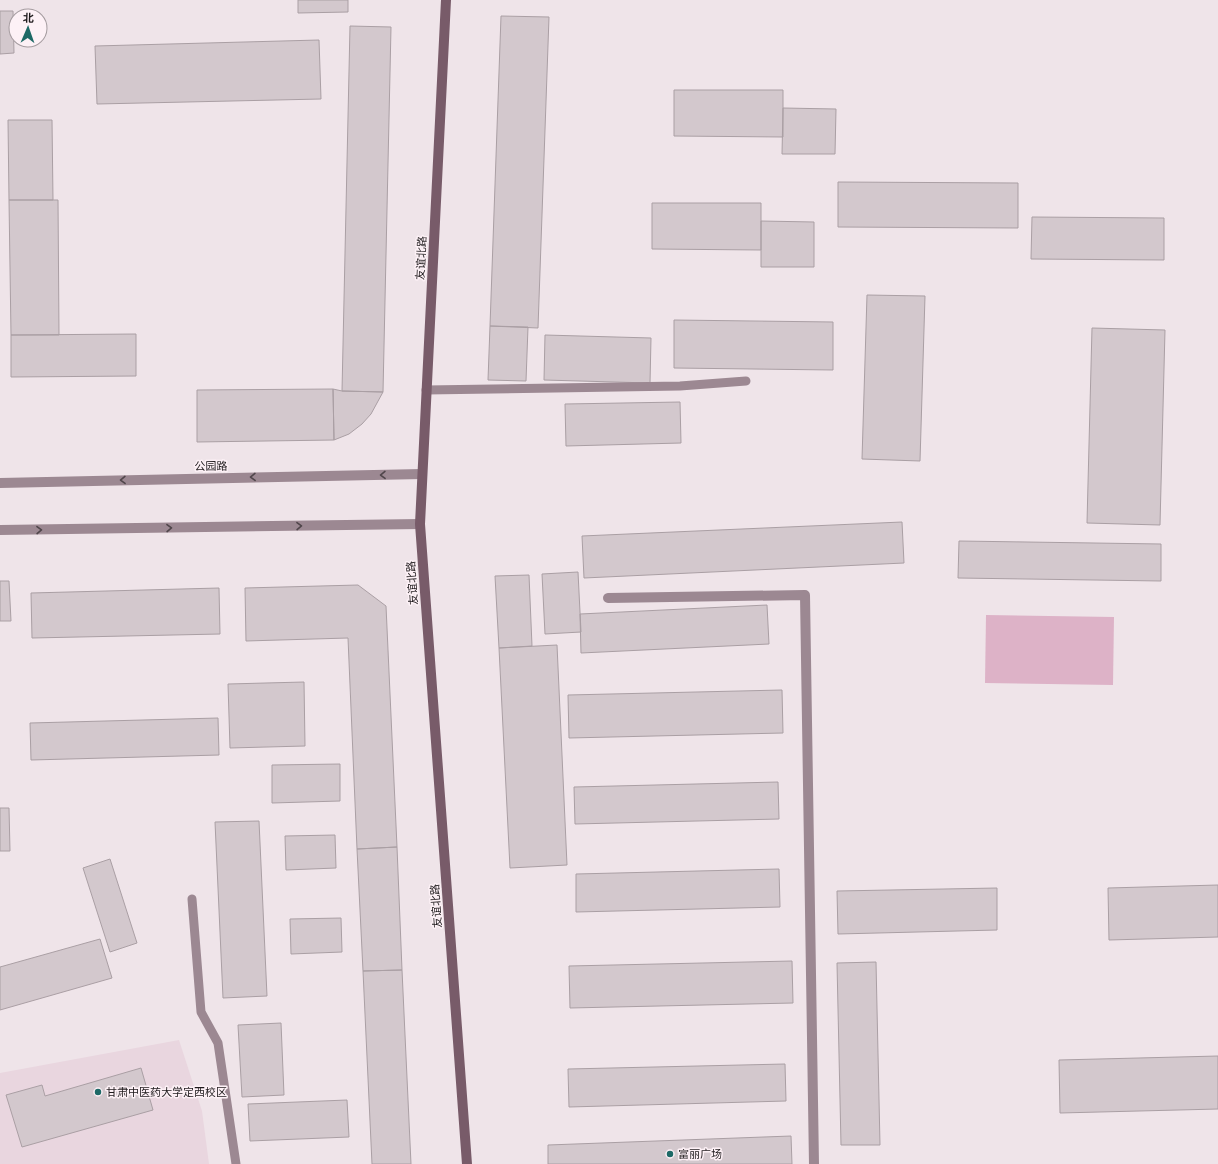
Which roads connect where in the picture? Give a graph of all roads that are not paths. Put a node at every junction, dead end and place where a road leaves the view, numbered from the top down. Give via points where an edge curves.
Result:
1 (446, 0) edge
2 (746, 381) dead end
3 (426, 390) junction
4 (422, 474) junction
5 (0, 483) edge
6 (420, 524) junction
7 (0, 530) edge
8 (608, 598) dead end
9 (192, 899) dead end
10 (236, 1164) edge
11 (466, 1164) edge
12 (814, 1164) edge

1 - 3 main road, 友谊北路
2 - 3 lane via 680,386
3 - 4 main road, 友谊北路
4 -> 5 street, 公园路
4 - 6 main road, 友谊北路
7 -> 6 street
6 - 11 main road, 友谊北路
8 - 12 street via 805,595
9 - 10 lane via 201,1012 218,1043

